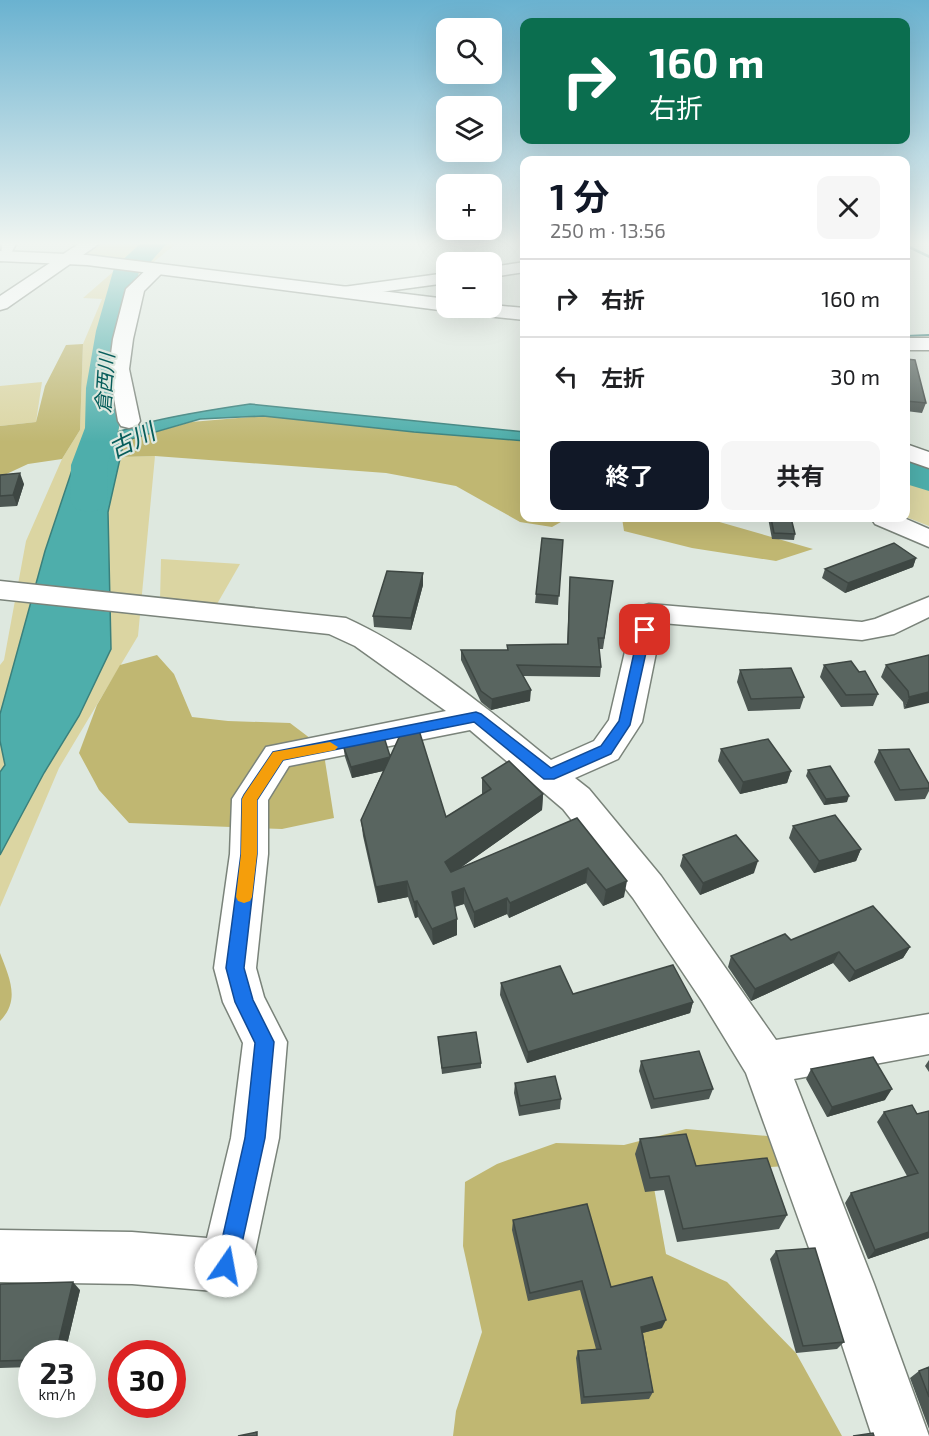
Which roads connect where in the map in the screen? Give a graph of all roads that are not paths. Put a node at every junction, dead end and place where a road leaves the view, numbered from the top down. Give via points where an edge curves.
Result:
1 (130, 308) edge
2 (502, 312) edge
3 (520, 313) edge
4 (910, 344) edge
5 (929, 344) edge
6 (129, 421) dead end
7 (910, 453) edge
8 (929, 461) edge
9 (893, 522) edge
10 (929, 539) edge
11 (11, 592) edge
12 (929, 606) edge
13 (476, 717) junction
14 (549, 775) junction
15 (929, 1034) edge
16 (765, 1063) junction
17 (0, 1256) edge
18 (901, 1436) edge

1 - 6 street via 119,369
2 - 3 street
4 - 5 street
7 - 8 street
9 - 10 street
11 - 13 street via 335,625 366,639
12 - 14 street via 862,632 649,613 625,722 606,750
13 - 14 street
13 - 17 street via 278,756 250,799 249,854 235,968 244,1002 265,1042 255,1138 226,1266 132,1258
14 - 16 street via 576,799 647,887
15 - 16 street
16 - 18 street

